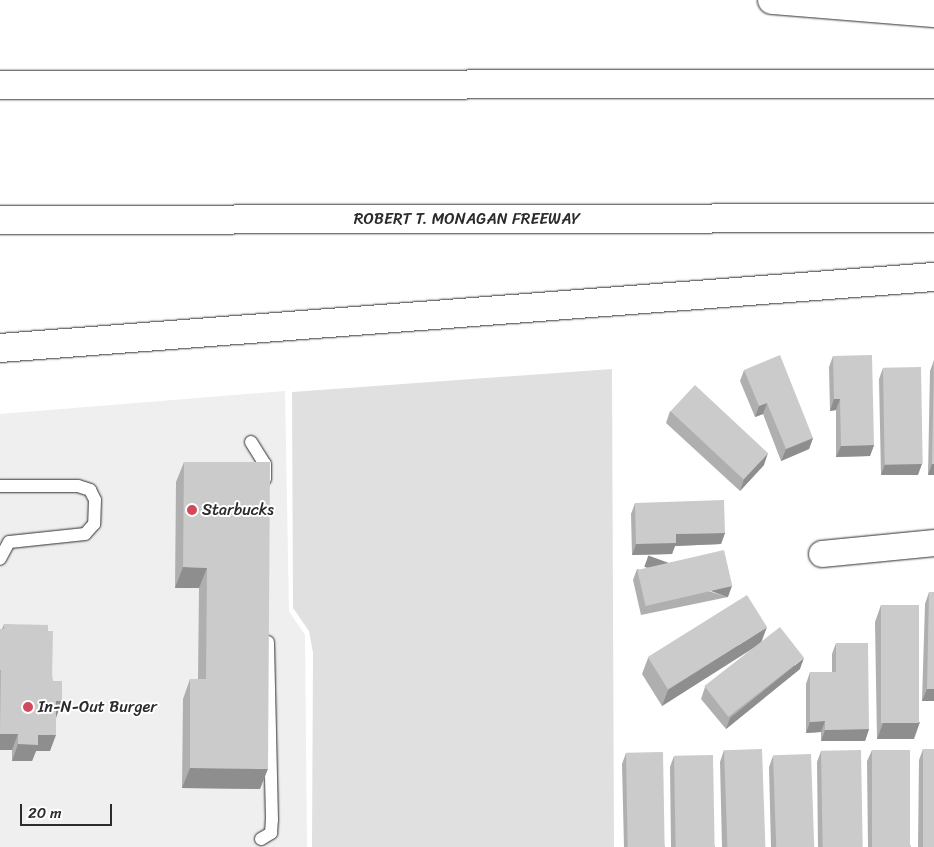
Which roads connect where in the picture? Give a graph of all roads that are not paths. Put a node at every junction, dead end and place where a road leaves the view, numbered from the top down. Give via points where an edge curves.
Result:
1 (772, 0) edge
2 (934, 13) edge
3 (934, 84) edge
4 (0, 85) edge
5 (934, 218) edge
6 (0, 220) edge
7 (934, 277) edge
8 (0, 348) edge
9 (252, 442) dead end
10 (0, 486) edge
11 (266, 493) edge
12 (934, 543) edge
13 (822, 554) dead end
14 (0, 559) edge
15 (268, 632) edge
16 (261, 839) dead end

1 - 2 highway
3 - 4 highway
5 - 6 highway, ROBERT T. MONAGAN FREEWAY
7 - 8 highway
9 - 11 lane via 265,464
10 - 14 lane via 78,486 90,490 95,500 94,524 85,534 9,542
12 - 13 street
15 - 16 lane via 272,820 271,833

